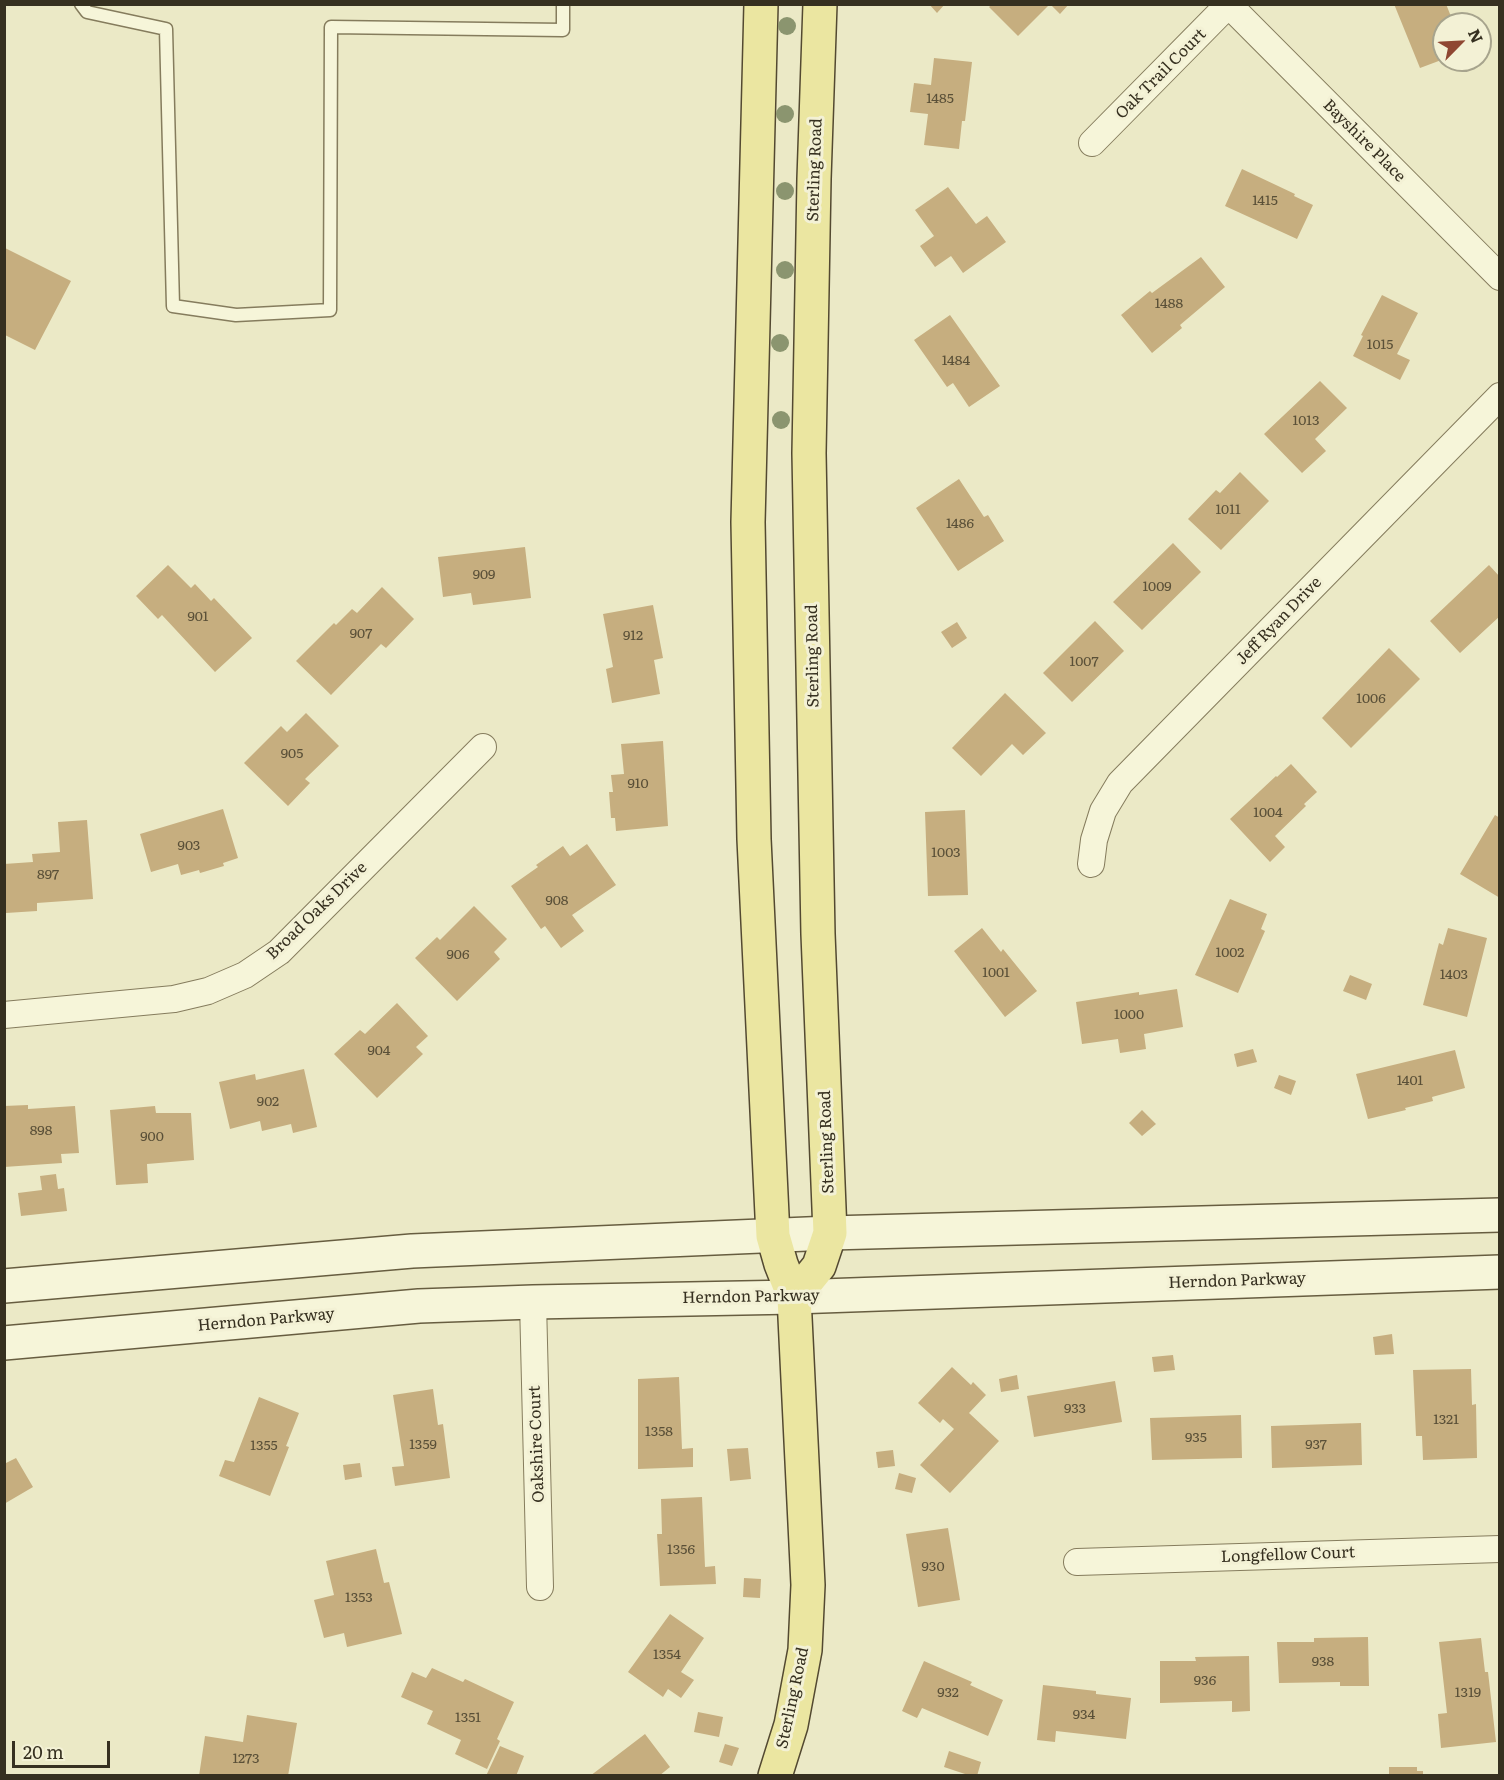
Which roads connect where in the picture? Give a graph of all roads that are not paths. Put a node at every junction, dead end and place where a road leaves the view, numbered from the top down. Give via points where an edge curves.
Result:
1 (563, 4) edge
2 (761, 4) edge
3 (820, 4) edge
4 (1229, 5) edge
5 (84, 8) edge
6 (1092, 144) dead end
7 (1500, 277) edge
8 (1500, 396) edge
9 (483, 747) dead end
10 (1091, 864) dead end
11 (4, 1015) edge
12 (1500, 1215) edge
13 (831, 1233) junction
14 (773, 1236) junction
15 (1500, 1272) edge
16 (4, 1286) edge
17 (794, 1297) junction
18 (533, 1302) junction
19 (4, 1343) edge
20 (1500, 1549) edge
21 (1077, 1562) dead end
22 (540, 1587) dead end
23 (775, 1776) edge

1 - 5 lane via 563,30 331,27 330,310 236,315 173,306 166,29
2 - 14 main road, Sterling Road via 748,522 754,839
3 - 13 main road, Sterling Road via 809,453 818,933
4 - 6 street, Oak Trail Court
4 - 7 street, Bayshire Place
8 - 10 street, Jeff Ryan Drive via 1120,783 1103,811
9 - 11 street, Broad Oaks Drive via 279,952 245,975 208,991 174,999
12 - 13 main road
13 - 14 main road
13 - 17 main road, Sterling Road via 819,1266
14 - 16 main road via 412,1251
14 - 17 main road, Sterling Road
15 - 17 main road, Herndon Parkway
17 - 18 main road, Herndon Parkway
17 - 23 main road, Sterling Road via 808,1585 806,1650 791,1725
18 - 19 main road, Herndon Parkway via 419,1306
18 - 22 street, Oakshire Court
20 - 21 street, Longfellow Court

